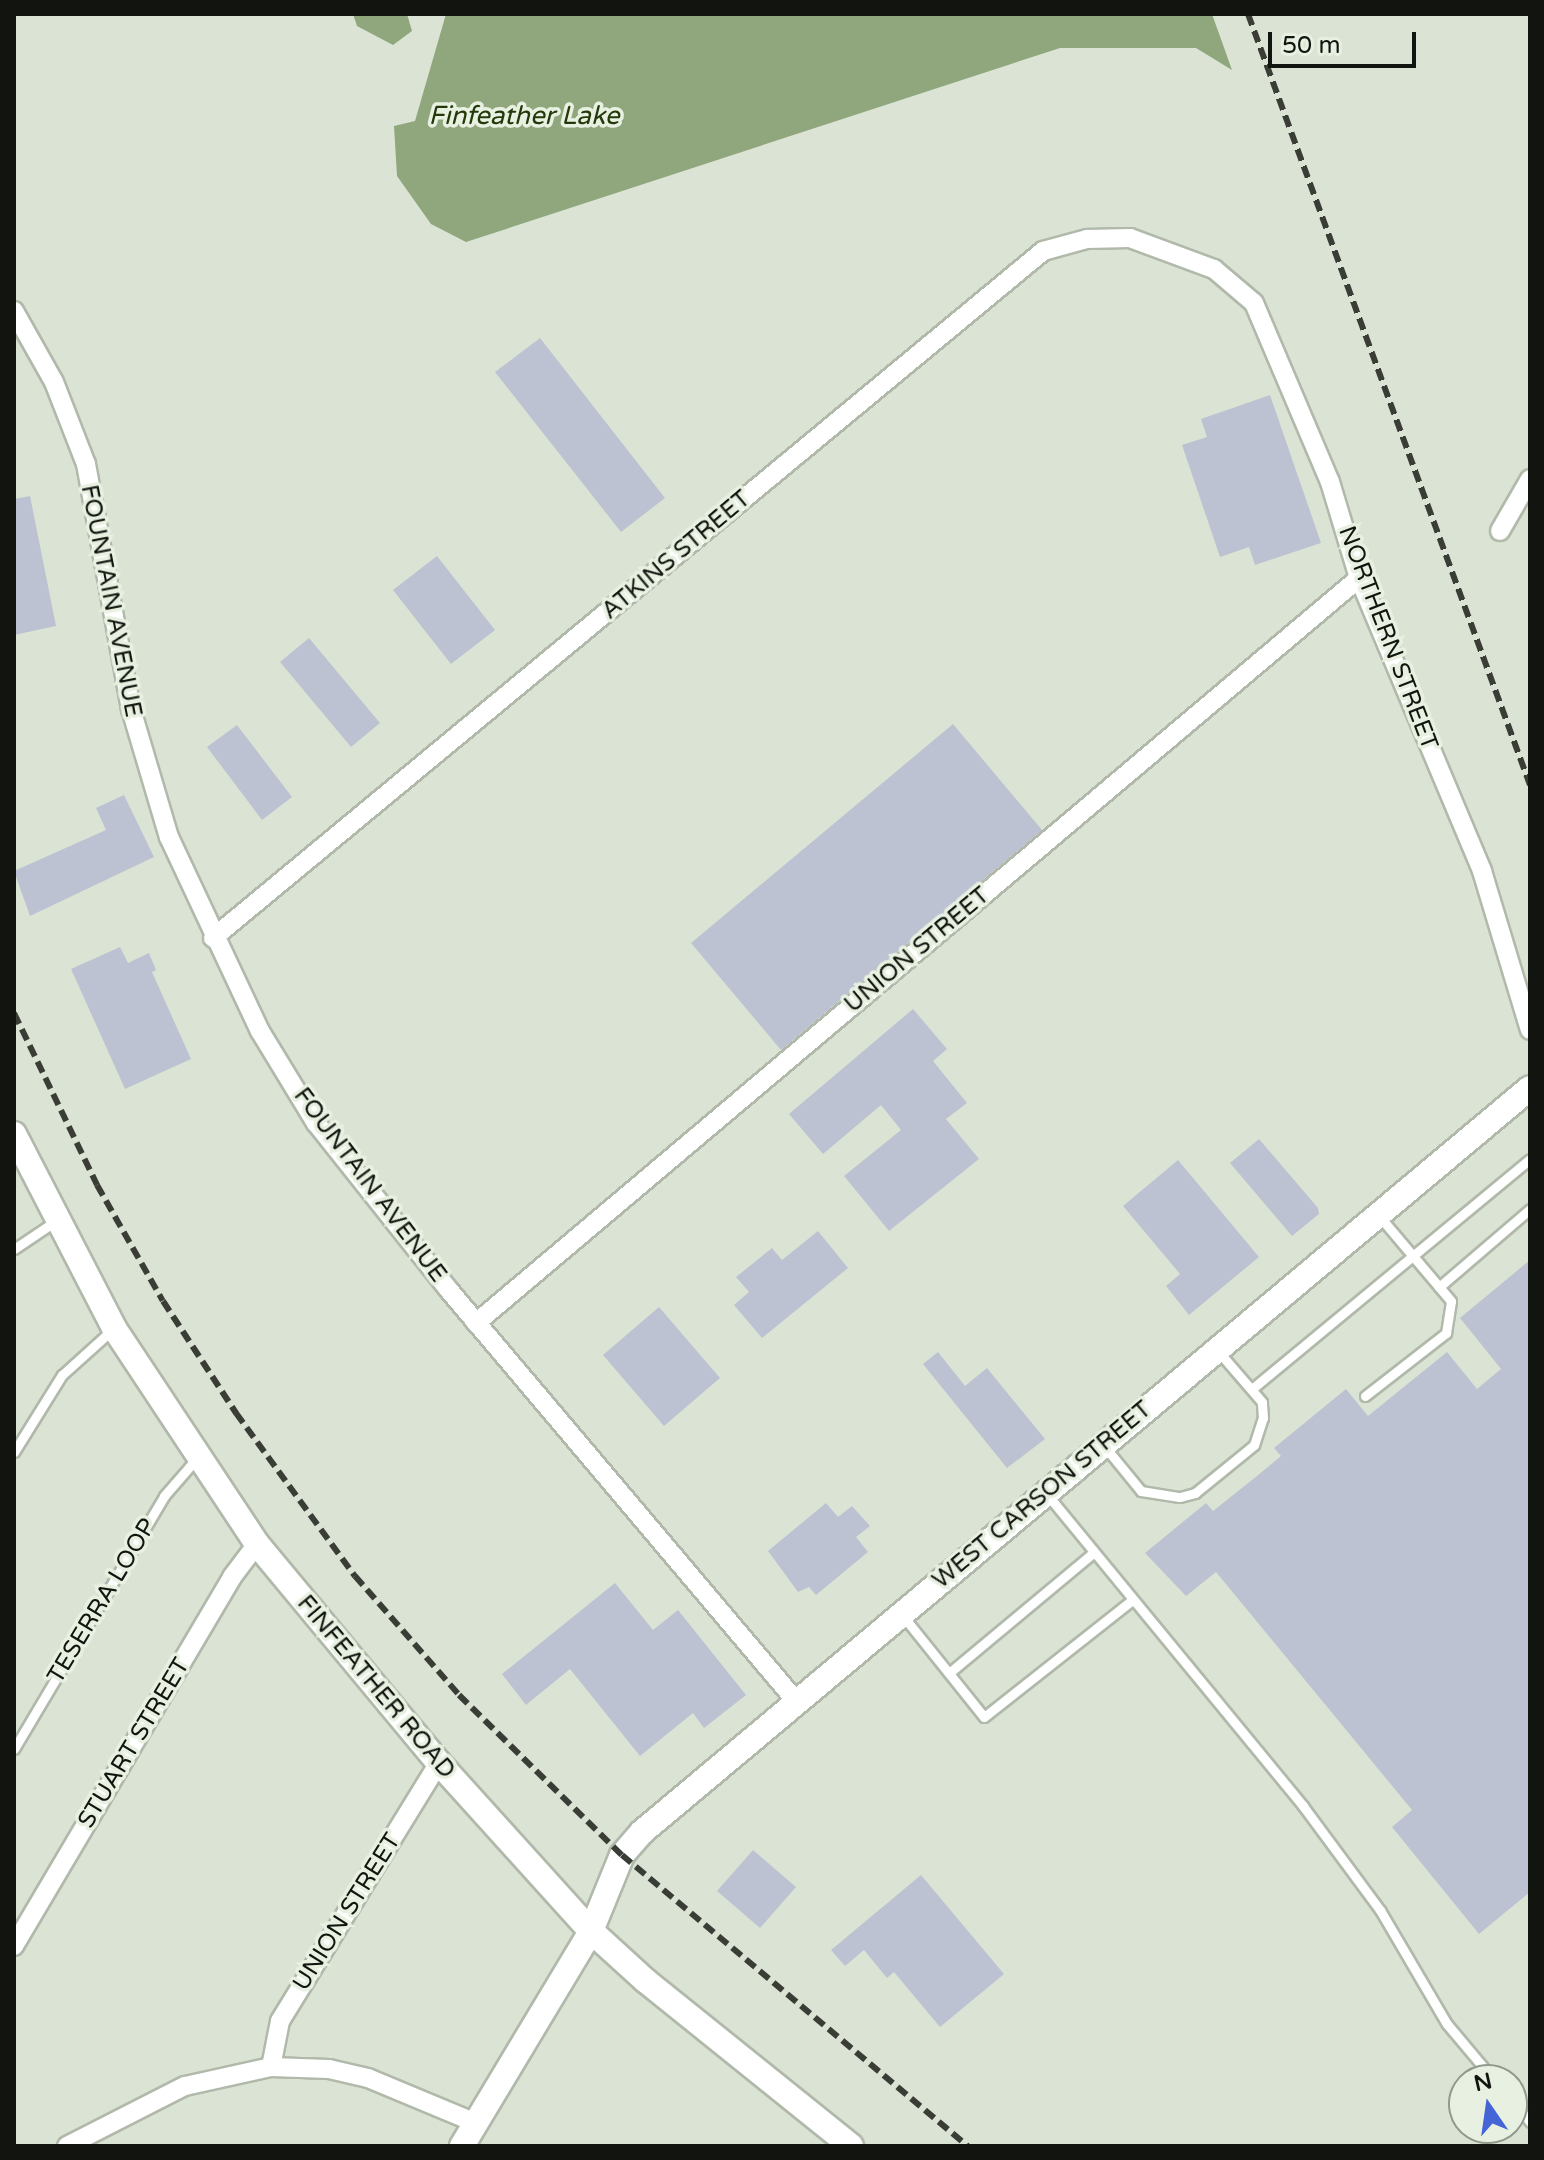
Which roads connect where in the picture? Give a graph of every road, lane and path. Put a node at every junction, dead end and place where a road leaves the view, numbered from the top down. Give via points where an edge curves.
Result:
1 (1166, 247) joint
2 (14, 311) edge
3 (1530, 479) edge
4 (1500, 531) dead end
5 (1359, 578) junction
6 (213, 938) junction
7 (1530, 1030) edge
8 (1530, 1088) edge
9 (14, 1134) edge
10 (1530, 1159) edge
11 (1530, 1209) edge
12 (1378, 1215) junction
13 (57, 1220) junction
14 (14, 1249) edge
15 (1411, 1254) junction
16 (1439, 1287) junction
17 (476, 1323) junction
18 (114, 1328) junction
19 (1217, 1350) junction
20 (1253, 1388) junction
21 (1365, 1396) dead end
22 (1103, 1445) junction
23 (14, 1452) edge
24 (197, 1458) junction
25 (1046, 1492) junction
26 (257, 1544) junction
27 (1093, 1553) junction
28 (1131, 1601) junction
29 (900, 1614) junction
30 (949, 1673) junction
31 (796, 1701) junction
32 (14, 1749) edge
33 (439, 1763) junction
34 (591, 1931) junction
35 (14, 1946) edge
36 (1481, 2064) edge
37 (271, 2067) junction
38 (476, 2123) junction
39 (67, 2146) edge
40 (462, 2146) edge
41 (851, 2146) edge

1 - 5 street, NORTHERN STREET via 1214,269 1254,303 1330,482
1 - 6 street, ATKINS STREET via 1130,238 1087,239 1043,251
2 - 6 street, FOUNTAIN AVENUE via 74,425 147,773
3 - 4 street
5 - 7 street, NORTHERN STREET via 1482,871
5 - 17 street, UNION STREET
6 - 17 street, FOUNTAIN AVENUE via 260,1031 316,1123
8 - 12 street, WEST CARSON STREET
9 - 13 street, FINFEATHER ROAD
10 - 15 lane
11 - 16 lane
12 - 15 lane
12 - 19 street, WEST CARSON STREET
13 - 14 lane
13 - 18 street, FINFEATHER ROAD
15 - 16 lane
15 - 20 lane
16 - 21 lane via 1451,1301 1446,1333
17 - 31 street, FOUNTAIN AVENUE
18 - 23 lane via 62,1375
18 - 24 street, FINFEATHER ROAD
19 - 20 lane
19 - 22 street, WEST CARSON STREET
20 - 22 lane via 1262,1402 1260,1435 1195,1493 1157,1498 1141,1491
22 - 25 street, WEST CARSON STREET
24 - 26 street, FINFEATHER ROAD
24 - 32 lane, TESERRA LOOP via 164,1496
25 - 27 lane
25 - 29 street, WEST CARSON STREET
26 - 33 street, FINFEATHER ROAD
26 - 35 street, STUART STREET via 232,1577
27 - 28 lane
27 - 30 lane
28 - 30 lane via 984,1717
28 - 36 lane via 1303,1806 1380,1910 1447,2024
29 - 30 lane
29 - 31 street, WEST CARSON STREET
31 - 34 street, WEST CARSON STREET via 632,1843
33 - 34 street, FINFEATHER ROAD
33 - 37 street, UNION STREET via 280,2021
34 - 38 street, WEST CARSON STREET
34 - 41 street, FINFEATHER ROAD
37 - 38 street via 329,2069 368,2078
37 - 39 street via 185,2086
38 - 40 street, WEST CARSON STREET

